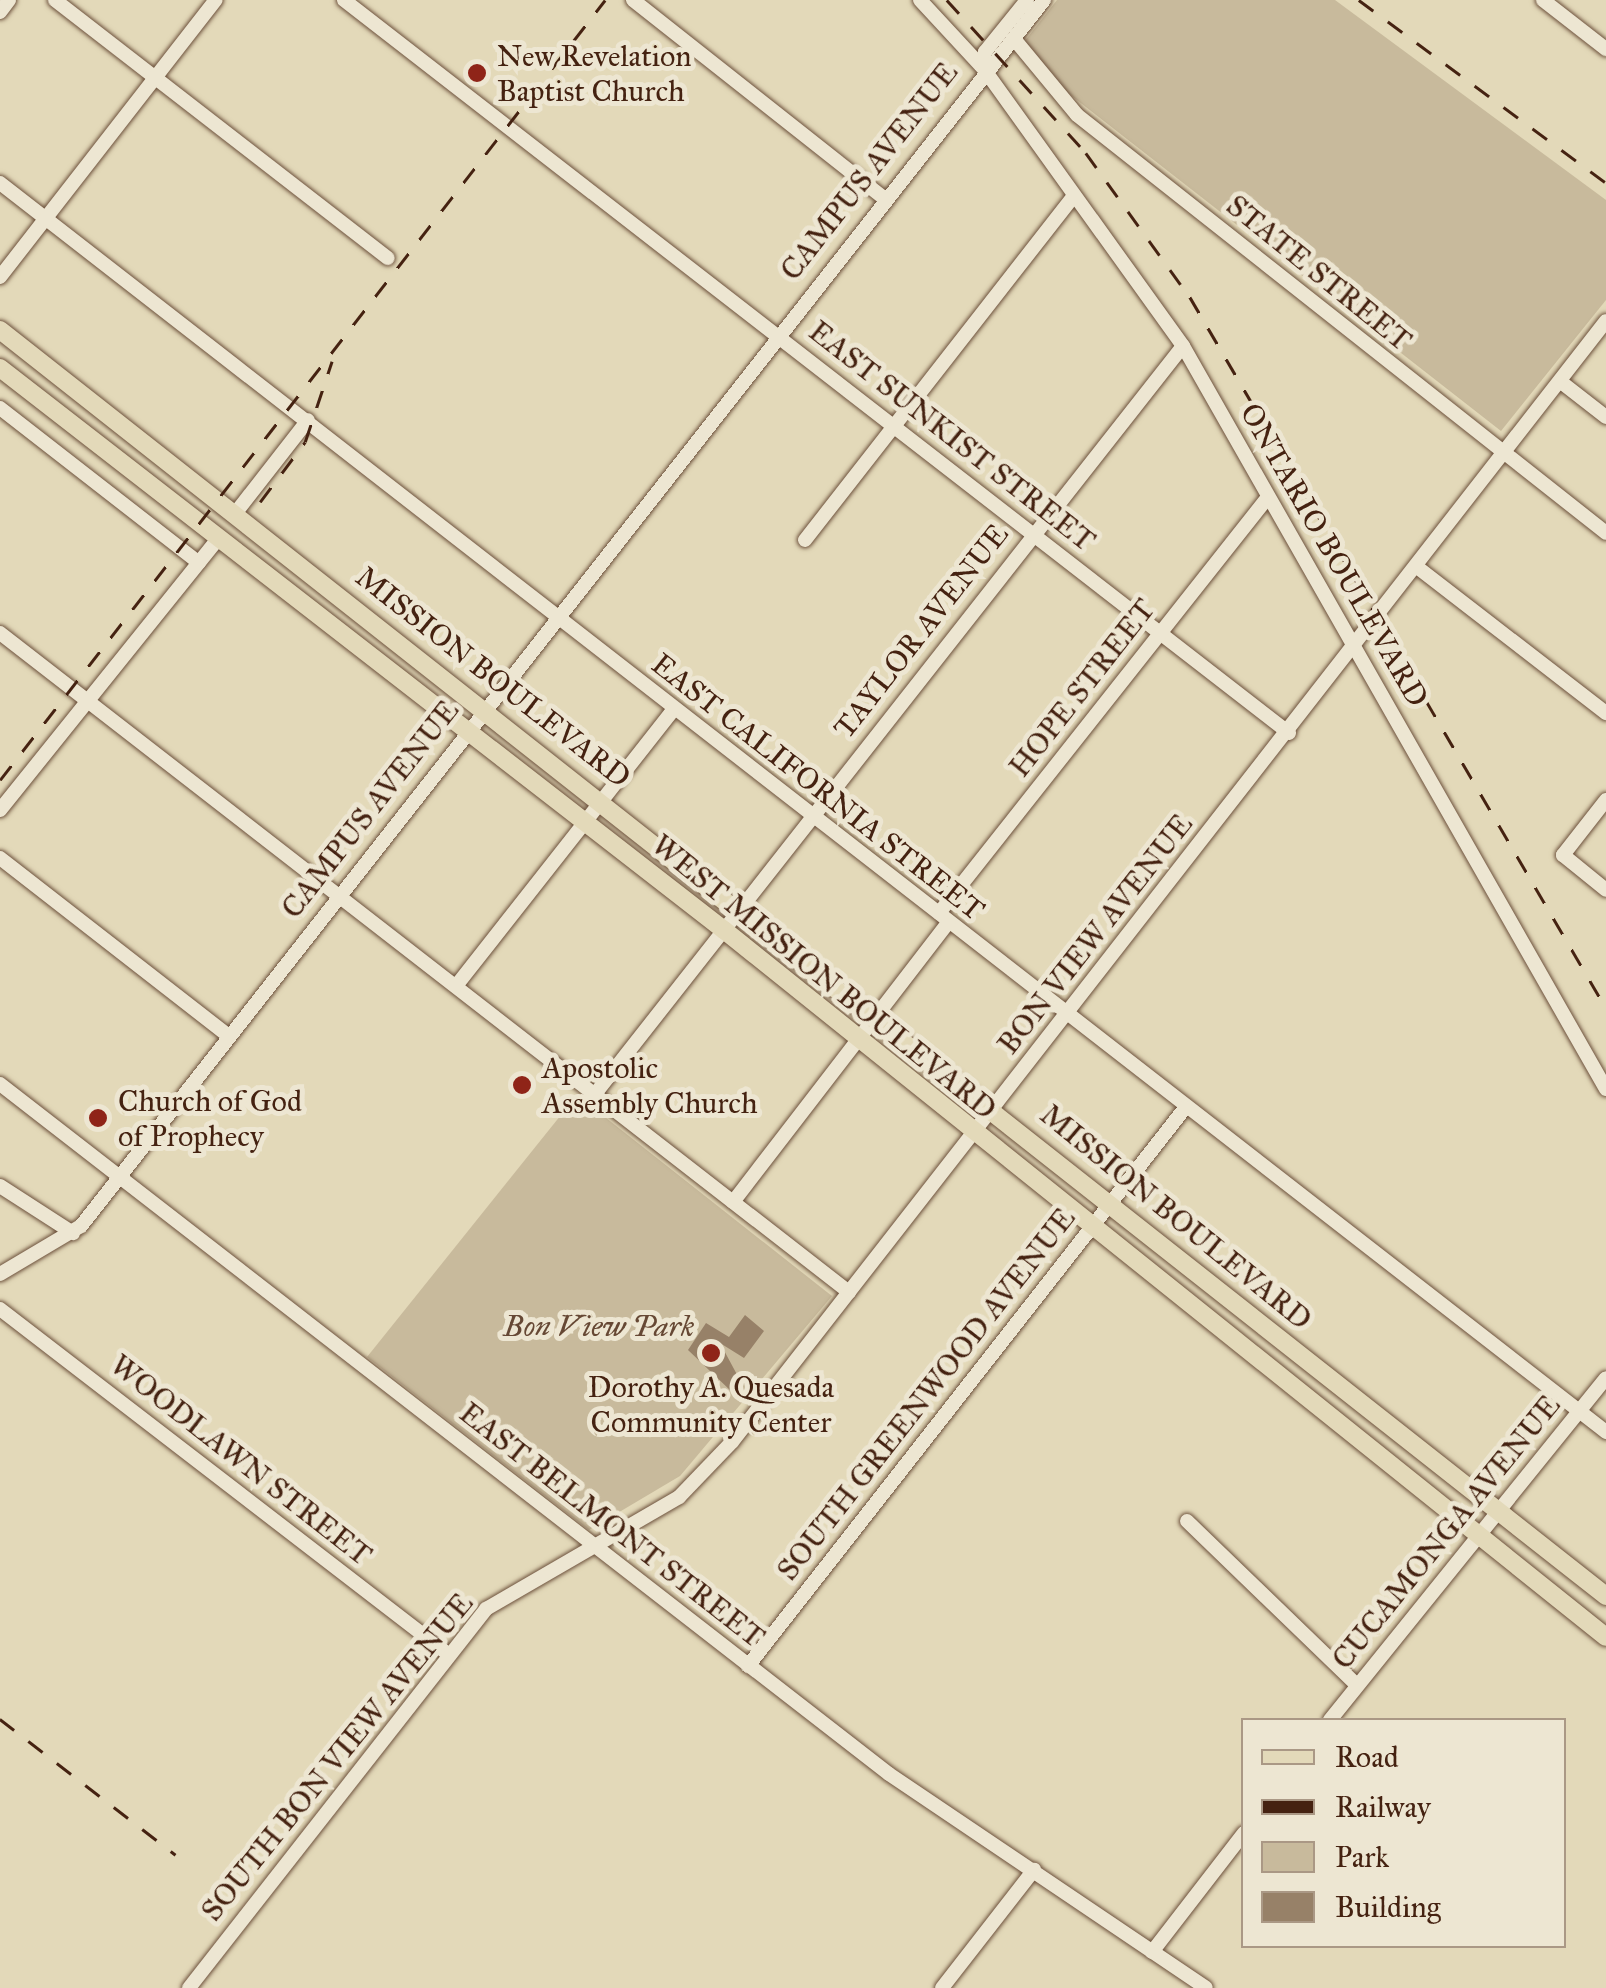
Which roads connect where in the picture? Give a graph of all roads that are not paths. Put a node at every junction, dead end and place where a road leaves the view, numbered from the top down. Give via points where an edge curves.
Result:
1 (9, 0) edge
2 (55, 0) edge
3 (216, 0) edge
4 (344, 0) edge
5 (633, 0) edge
6 (920, 0) edge
7 (1044, 0) edge
8 (1543, 0) edge
9 (1022, 5) edge
10 (0, 12) edge
11 (1015, 40) junction
12 (1606, 49) edge
13 (984, 68) junction
14 (154, 77) junction
15 (0, 182) edge
16 (1074, 196) junction
17 (884, 198) junction
18 (46, 218) junction
19 (388, 258) dead end
20 (0, 277) edge
21 (1606, 321) edge
22 (0, 330) edge
23 (777, 336) junction
24 (1183, 346) junction
25 (0, 368) edge
26 (1561, 382) junction
27 (0, 408) edge
28 (1606, 417) edge
29 (308, 420) junction
30 (894, 425) junction
31 (1504, 455) junction
32 (1268, 497) junction
33 (237, 511) junction
34 (1034, 533) junction
35 (1606, 534) edge
36 (219, 538) junction
37 (805, 540) dead end
38 (199, 563) junction
39 (1418, 567) junction
40 (554, 617) junction
41 (0, 633) edge
42 (1160, 634) junction
43 (1355, 647) junction
44 (87, 701) junction
45 (485, 706) junction
46 (673, 710) junction
47 (1606, 713) edge
48 (465, 731) junction
49 (1289, 733) junction
50 (602, 797) junction
51 (1606, 800) edge
52 (0, 810) edge
53 (811, 814) junction
54 (583, 820) junction
55 (0, 858) edge
56 (1606, 890) edge
57 (339, 895) junction
58 (741, 907) junction
59 (944, 918) junction
60 (724, 930) junction
61 (456, 986) junction
62 (1066, 1015) junction
63 (878, 1016) junction
64 (229, 1036) junction
65 (860, 1040) junction
66 (0, 1084) edge
67 (1606, 1088) edge
68 (594, 1094) junction
69 (994, 1107) junction
70 (1185, 1108) junction
71 (974, 1132) junction
72 (120, 1176) junction
73 (0, 1186) edge
74 (1113, 1199) junction
75 (733, 1202) junction
76 (1092, 1227) junction
77 (74, 1233) junction
78 (0, 1274) edge
79 (849, 1292) junction
80 (0, 1309) edge
81 (1606, 1378) edge
82 (1579, 1411) junction
83 (1606, 1432) edge
84 (1499, 1512) junction
85 (1187, 1521) dead end
86 (1480, 1536) junction
87 (593, 1544) junction
88 (1606, 1596) edge
89 (1606, 1637) edge
90 (448, 1654) junction
91 (748, 1666) junction
92 (1357, 1686) junction
93 (1332, 1718) edge
94 (1241, 1837) edge
95 (1034, 1870) junction
96 (1152, 1952) junction
97 (189, 1988) edge
98 (942, 1988) edge
99 (1206, 1988) edge

1 - 10 street
2 - 14 street
3 - 14 street
4 - 23 street, EAST SUNKIST STREET
5 - 17 street
6 - 13 street, ONTARIO BOULEVARD
7 - 11 street, CAMPUS AVENUE
8 - 12 street
9 - 13 street, CAMPUS AVENUE via 985,52
11 - 13 street, CAMPUS AVENUE
11 - 31 street, STATE STREET via 1040,80
13 - 16 street, ONTARIO BOULEVARD
13 - 17 street, CAMPUS AVENUE
14 - 18 street
14 - 19 street
15 - 18 street, EAST CALIFORNIA STREET
16 - 24 street, ONTARIO BOULEVARD
16 - 30 street
17 - 23 street, CAMPUS AVENUE
18 - 20 street
18 - 29 street, EAST CALIFORNIA STREET
21 - 26 street, BON VIEW AVENUE
22 - 33 main road, MISSION BOULEVARD
23 - 30 street, EAST SUNKIST STREET
23 - 40 street, CAMPUS AVENUE
24 - 32 street, ONTARIO BOULEVARD
24 - 34 street, TAYLOR AVENUE
25 - 36 main road, WEST MISSION BOULEVARD
26 - 28 street
26 - 31 street, BON VIEW AVENUE
27 - 38 street
29 - 33 street
29 - 40 street, EAST CALIFORNIA STREET
30 - 34 street, EAST SUNKIST STREET
30 - 37 street
31 - 35 street, STATE STREET
31 - 39 street, BON VIEW AVENUE
32 - 42 street, HOPE STREET
32 - 43 street, ONTARIO BOULEVARD
33 - 45 main road, MISSION BOULEVARD
34 - 42 street, EAST SUNKIST STREET
34 - 53 street, TAYLOR AVENUE
36 - 38 street
36 - 48 main road, WEST MISSION BOULEVARD
38 - 44 street
39 - 43 street, BON VIEW AVENUE
39 - 47 street
40 - 45 street, CAMPUS AVENUE
40 - 46 street, EAST CALIFORNIA STREET
41 - 44 street
42 - 49 street, EAST SUNKIST STREET
42 - 59 street, HOPE STREET
43 - 49 street, BON VIEW AVENUE
43 - 67 street, ONTARIO BOULEVARD
44 - 52 street
44 - 57 street
45 - 48 street, CAMPUS AVENUE
45 - 50 main road, MISSION BOULEVARD
46 - 50 street
46 - 53 street, EAST CALIFORNIA STREET
48 - 54 main road, WEST MISSION BOULEVARD
48 - 57 street, CAMPUS AVENUE
49 - 62 street, BON VIEW AVENUE
50 - 54 street
50 - 58 main road, MISSION BOULEVARD
51 - 56 street via 1562,854
53 - 58 street, TAYLOR AVENUE
53 - 59 street, EAST CALIFORNIA STREET
54 - 60 main road, WEST MISSION BOULEVARD
54 - 61 street
55 - 64 street
57 - 61 street
57 - 64 street, CAMPUS AVENUE
58 - 60 street, TAYLOR AVENUE
58 - 63 main road, MISSION BOULEVARD
59 - 62 street, EAST CALIFORNIA STREET
59 - 63 street, HOPE STREET
60 - 65 main road, WEST MISSION BOULEVARD
60 - 68 street, TAYLOR AVENUE
61 - 68 street
62 - 69 street, BON VIEW AVENUE
62 - 70 street, EAST CALIFORNIA STREET
63 - 65 street, HOPE STREET
63 - 69 main road, MISSION BOULEVARD
64 - 72 street, CAMPUS AVENUE
65 - 71 main road, WEST MISSION BOULEVARD
65 - 75 street, HOPE STREET
66 - 72 street, EAST BELMONT STREET
68 - 75 street
69 - 71 street, BON VIEW AVENUE
69 - 74 main road, MISSION BOULEVARD
70 - 74 street, SOUTH GREENWOOD AVENUE
70 - 82 street, EAST CALIFORNIA STREET
71 - 76 main road, WEST MISSION BOULEVARD
71 - 79 street, BON VIEW AVENUE
72 - 77 street, CAMPUS AVENUE
72 - 87 street, EAST BELMONT STREET
73 - 77 street
74 - 76 street, SOUTH GREENWOOD AVENUE
74 - 84 main road, MISSION BOULEVARD
75 - 79 street
76 - 86 main road, WEST MISSION BOULEVARD
76 - 91 street, SOUTH GREENWOOD AVENUE
77 - 78 street, CAMPUS AVENUE
79 - 87 street, BON VIEW AVENUE via 679,1498
80 - 90 street, WOODLAWN STREET
81 - 82 street, CUCAMONGA AVENUE
82 - 83 street, EAST CALIFORNIA STREET
82 - 84 street, CUCAMONGA AVENUE
84 - 86 street, CUCAMONGA AVENUE
84 - 88 main road, MISSION BOULEVARD
85 - 92 street
86 - 89 main road, WEST MISSION BOULEVARD
86 - 92 street, CUCAMONGA AVENUE
87 - 90 street, SOUTH BON VIEW AVENUE via 486,1609
87 - 91 street, EAST BELMONT STREET
90 - 97 street, SOUTH BON VIEW AVENUE
91 - 95 street, EAST BELMONT STREET
92 - 93 street, CUCAMONGA AVENUE
94 - 96 street
95 - 96 street, EAST BELMONT STREET
95 - 98 street
96 - 99 street, EAST BELMONT STREET

